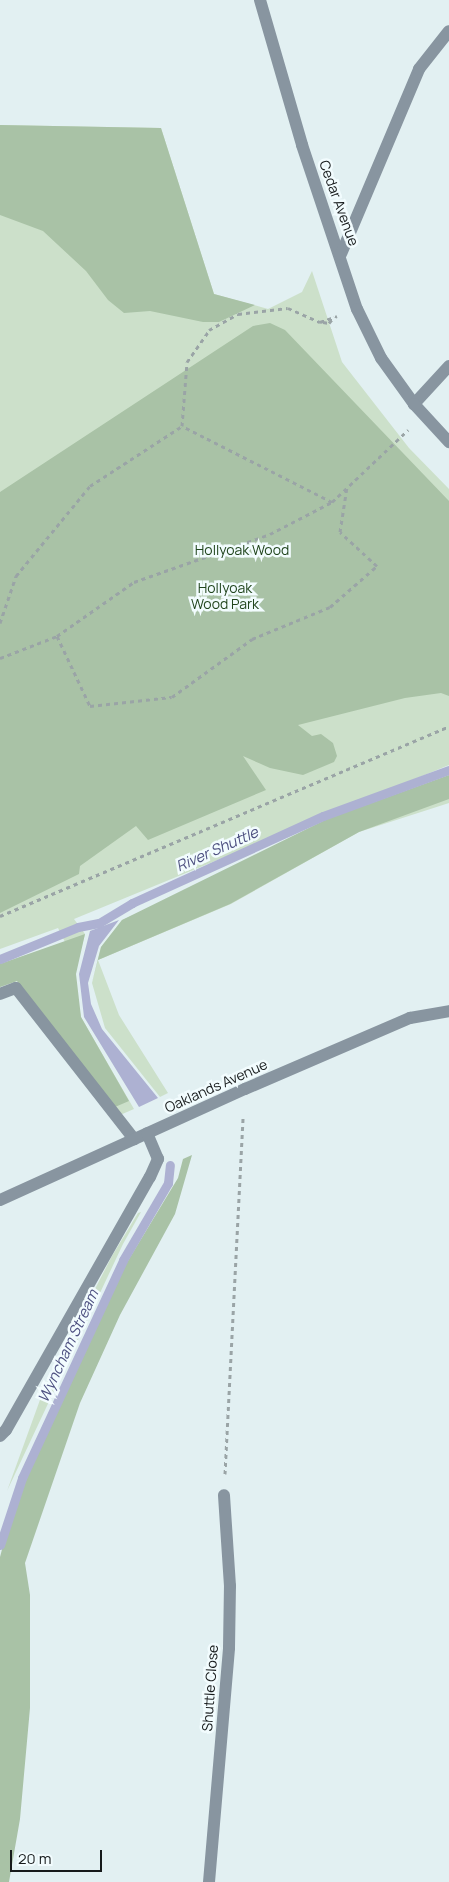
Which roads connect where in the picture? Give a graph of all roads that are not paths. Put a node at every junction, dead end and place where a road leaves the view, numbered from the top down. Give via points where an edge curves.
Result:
1 (260, 0) edge
2 (449, 30) edge
3 (341, 254) junction
4 (449, 366) edge
5 (414, 404) junction
6 (449, 442) edge
7 (0, 994) edge
8 (449, 1011) edge
9 (147, 1133) junction
10 (134, 1139) junction
11 (0, 1200) edge
12 (0, 1436) edge
13 (224, 1495) road end
14 (209, 1882) edge

1 - 3 street, Cedar Avenue via 302,145
2 - 3 street via 419,69
3 - 5 street, Cedar Avenue via 357,309 381,358
4 - 5 street
5 - 6 street, Cedar Avenue
7 - 10 street via 16,988
8 - 9 street, Oaklands Avenue via 410,1018
9 - 10 street, Oaklands Avenue
9 - 12 street via 158,1159 150,1177 11,1422
10 - 11 street, Oaklands Avenue
13 - 14 street, Shuttle Close via 230,1586 229,1648

